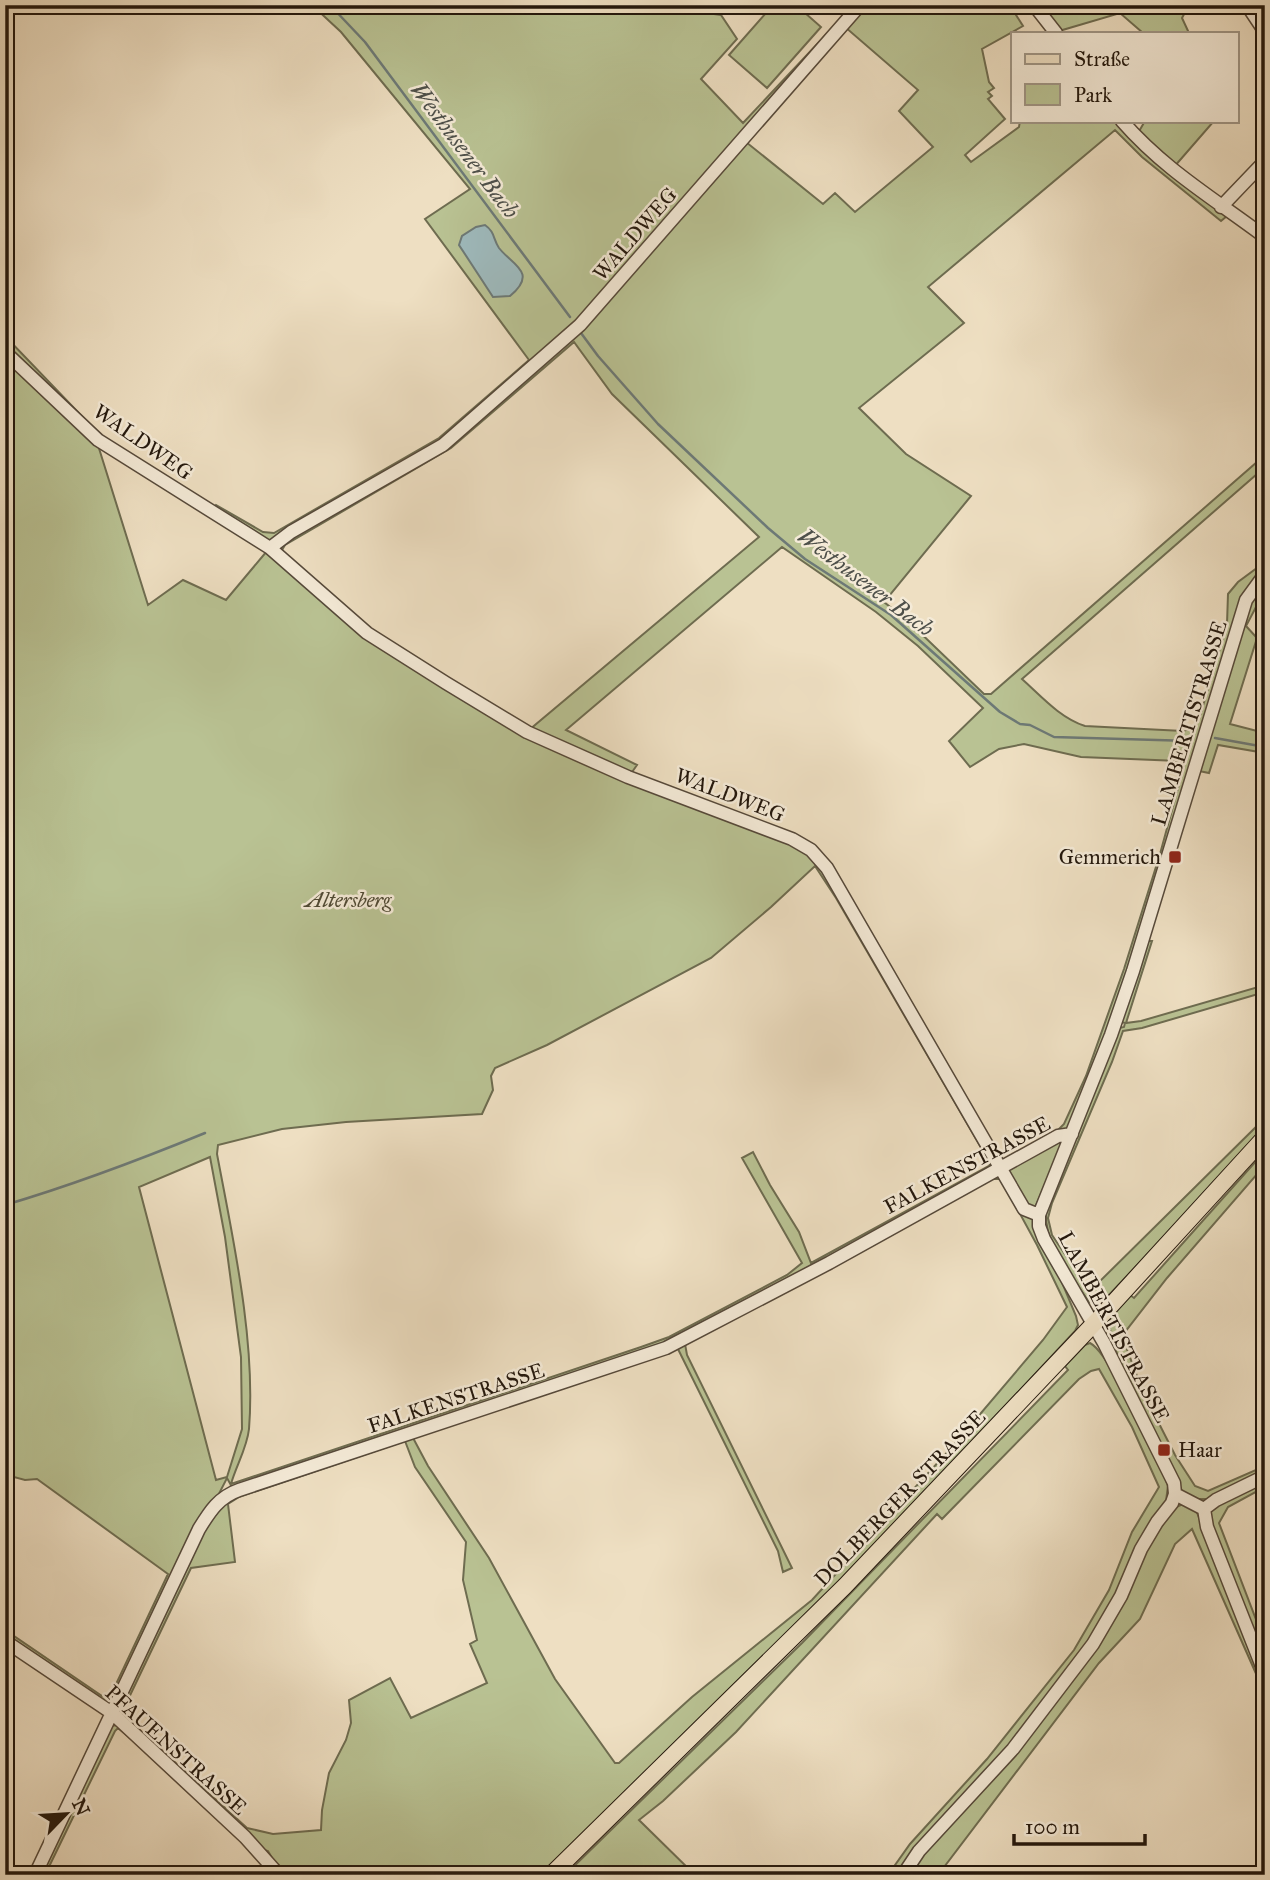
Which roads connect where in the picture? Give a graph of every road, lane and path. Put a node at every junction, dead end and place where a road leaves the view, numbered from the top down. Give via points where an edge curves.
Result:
1 (860, 5) edge
2 (1034, 5) edge
3 (1247, 5) edge
4 (1055, 32) edge
5 (1265, 32) edge
6 (1123, 122) edge
7 (1265, 161) edge
8 (1221, 207) junction
9 (1265, 237) edge
10 (5, 352) edge
11 (270, 548) junction
12 (1265, 575) edge
13 (1072, 1134) junction
14 (1265, 1136) edge
15 (1000, 1168) junction
16 (1039, 1215) junction
17 (1094, 1324) junction
18 (1265, 1476) edge
19 (1175, 1494) junction
20 (1204, 1509) junction
21 (5, 1641) edge
22 (1265, 1674) edge
23 (112, 1713) junction
24 (35, 1875) edge
25 (279, 1875) edge
26 (551, 1875) edge
27 (903, 1875) edge

1 - 11 street, WALDWEG via 580,325 443,444
2 - 4 street
3 - 5 street
6 - 8 street via 1149,151
7 - 8 street
8 - 9 street
10 - 11 street, WALDWEG via 98,440
11 - 15 street, WALDWEG via 367,633 527,732 811,850 827,868
12 - 13 street, LAMBERTISTRASSE via 1246,600 1133,971
13 - 15 street, FALKENSTRASSE via 1058,1136
13 - 16 street, LAMBERTISTRASSE
14 - 17 main road, DOLBERGER STRASSE
15 - 16 street, WALDWEG via 1024,1209
15 - 23 street, FALKENSTRASSE via 666,1348 223,1497 199,1529
16 - 17 street, LAMBERTISTRASSE via 1044,1239
17 - 19 street, LAMBERTISTRASSE via 1174,1483
17 - 26 main road, DOLBERGER STRASSE via 845,1586
18 - 20 street
19 - 20 street
19 - 27 street via 1093,1644 1013,1749 919,1851
20 - 22 street
21 - 23 street, PFAUENSTRASSE
23 - 24 street, FALKENSTRASSE
23 - 25 street, PFAUENSTRASSE via 245,1837

